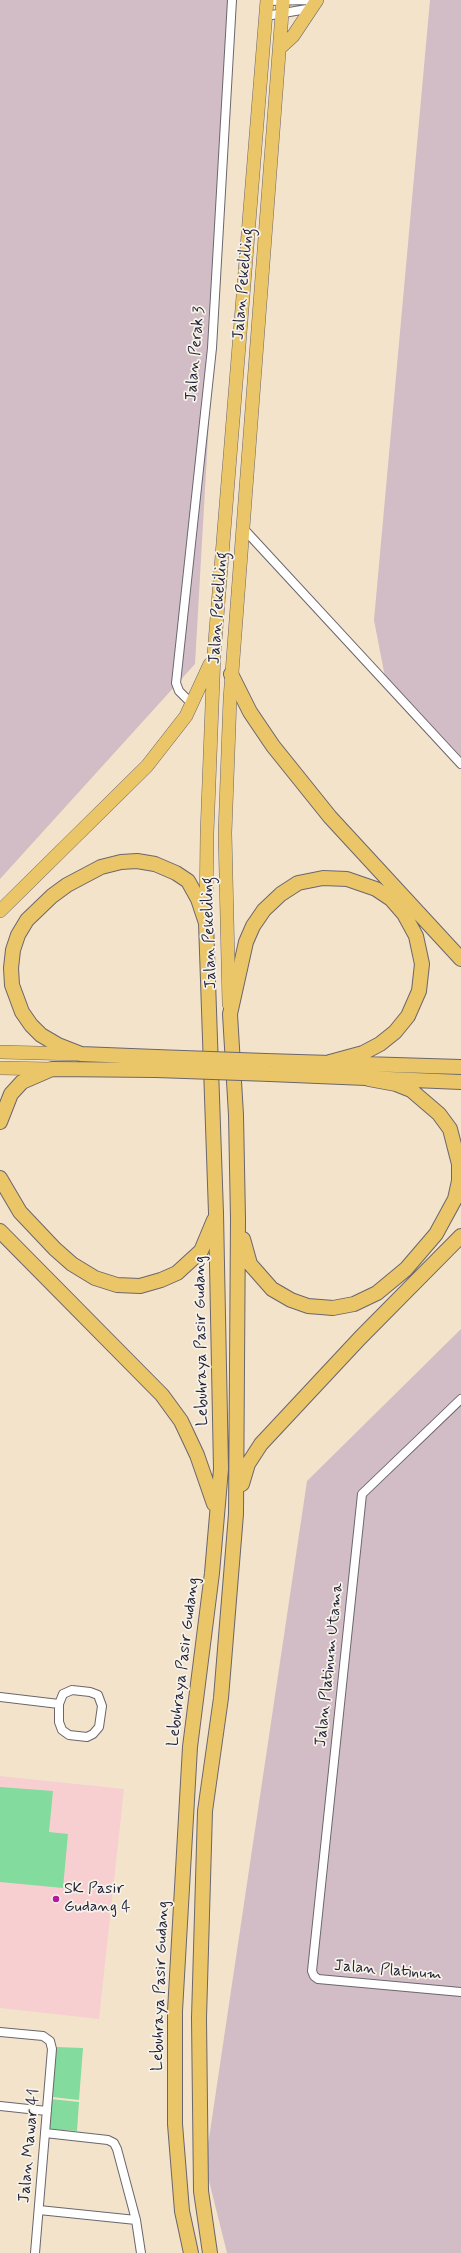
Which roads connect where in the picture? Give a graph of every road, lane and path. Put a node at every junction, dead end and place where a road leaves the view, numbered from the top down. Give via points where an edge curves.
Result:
1 (232, 0) edge
2 (267, 0) edge
3 (308, 0) edge
4 (317, 0) edge
5 (283, 1) edge
6 (282, 15) junction
7 (266, 16) junction
8 (281, 47) junction
9 (242, 527) junction
10 (214, 654) junction
11 (232, 674) junction
12 (192, 704) junction
13 (461, 764) edge
14 (0, 911) edge
15 (206, 923) junction
16 (461, 959) edge
17 (230, 1014) junction
18 (0, 1052) edge
19 (81, 1054) junction
20 (330, 1062) junction
21 (156, 1064) junction
22 (461, 1067) edge
23 (0, 1068) edge
24 (268, 1068) junction
25 (52, 1069) junction
26 (370, 1079) junction
27 (461, 1082) edge
28 (0, 1122) edge
29 (0, 1178) edge
30 (216, 1213) junction
31 (238, 1219) junction
32 (0, 1230) edge
33 (461, 1236) edge
34 (461, 1399) edge
35 (216, 1512) junction
36 (236, 1514) junction
37 (0, 1697) edge
38 (59, 1704) junction
39 (314, 1976) joint
40 (461, 1992) edge
41 (0, 2032) edge
42 (0, 2106) edge
43 (47, 2111) junction
44 (45, 2133) junction
45 (39, 2210) junction
46 (136, 2220) junction
47 (35, 2253) edge
48 (141, 2253) edge
49 (191, 2253) edge
50 (210, 2253) edge

1 - 12 street, Jalan Perak 3 via 212,348 176,683 179,691
2 - 5 street
2 - 7 main road, Jalan Pekeliling
3 - 5 street
4 - 6 street via 307,9
4 - 8 main road via 293,36
5 - 6 main road, Jalan Pekeliling
6 - 7 street
6 - 8 main road, Jalan Pekeliling
7 - 10 main road, Jalan Pekeliling
8 - 9 main road, Jalan Pekeliling
9 - 11 main road, Jalan Pekeliling
9 - 13 street
10 - 12 main road
10 - 15 main road, Jalan Pekeliling
11 - 16 highway via 250,712 277,752 330,816
11 - 17 main road, Jalan Pekeliling via 225,833
12 - 14 main road via 176,730 147,766
15 - 19 highway, Lebuhraya Pasir Gudang via 198,899 188,881 165,867 137,861 121,862 84,875 52,896 27,920 18,936 12,957 12,985 16,999 27,1019 41,1035 58,1046
15 - 30 highway, Lebuhraya Pasir Gudang
17 - 20 highway via 246,942 264,910 281,894 298,883 323,878 347,879 376,889 391,899 404,914 416,936 422,964 419,991 408,1016 395,1032 380,1044 363,1053
17 - 31 highway, Jalan Pekeliling via 236,1115
18 - 19 main road
19 - 21 highway
20 - 22 highway
20 - 24 highway
21 - 24 highway, bridge
21 - 25 highway
23 - 25 main road
24 - 26 highway
25 - 28 highway via 22,1082 11,1094
26 - 27 highway
26 - 31 highway via 411,1090 425,1101 450,1129 456,1149 459,1164 455,1199 436,1234 418,1256 377,1293 354,1304 333,1308 308,1306 272,1289 256,1272 248,1259
29 - 30 highway via 20,1212 54,1249 95,1278 117,1285 140,1286 176,1273 201,1251
30 - 35 highway, Lebuhraya Pasir Gudang via 221,1469
31 - 36 highway
32 - 35 highway via 162,1395 180,1421 197,1454
33 - 36 highway via 360,1338 261,1444 248,1464
34 - 39 street, Jalan Platinum Utama via 362,1494 312,1971
35 - 49 highway, Lebuhraya Pasir Gudang via 212,1573 190,1747 175,2011 174,2124 182,2211
36 - 50 highway via 221,1698 205,1811 199,2018 199,2131 201,2191
37 - 38 street
38 - 38 street via 59,1722 62,1730 69,1735 88,1737 99,1727 102,1706 98,1695 72,1690 63,1694
39 - 40 street, Jalan Platinum via 318,1979
41 - 43 street, Jalan Mawar 41 via 43,2036 50,2041 52,2049
42 - 43 street
43 - 44 street, Jalan Mawar 41
44 - 45 street, Jalan Mawar 41
44 - 46 street via 108,2140 114,2143
45 - 46 street
45 - 47 street, Jalan Mawar 41
46 - 48 street

